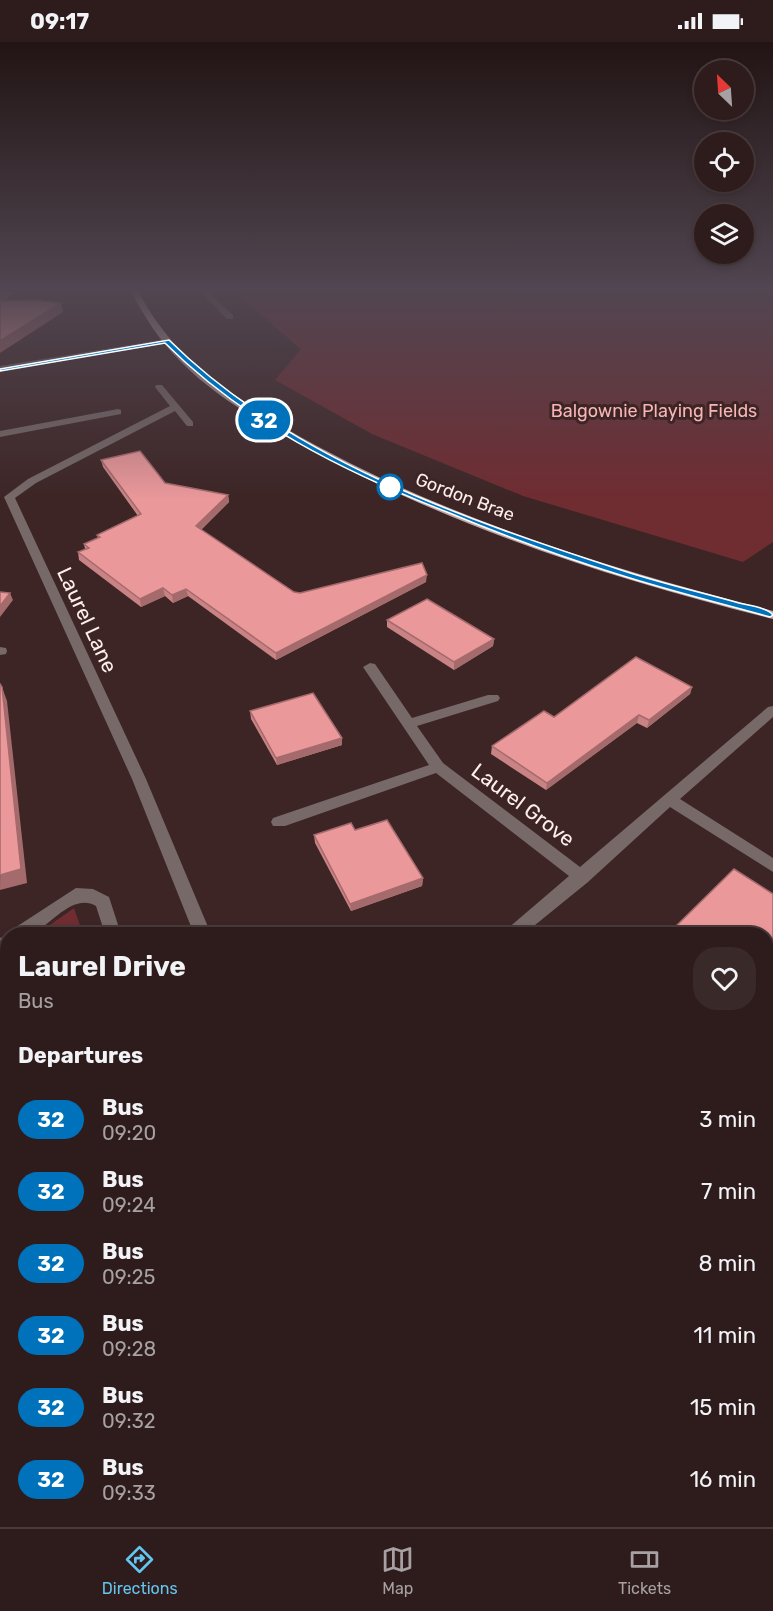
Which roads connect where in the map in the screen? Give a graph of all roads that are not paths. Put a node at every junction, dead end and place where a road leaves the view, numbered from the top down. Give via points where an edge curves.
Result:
1 (52, 360) edge
2 (185, 360) edge
3 (0, 369) edge
4 (159, 387) dead end
5 (176, 407) junction
6 (118, 412) dead end
7 (190, 424) dead end
8 (0, 434) edge
9 (773, 615) edge
10 (370, 667) dead end
11 (494, 698) dead end
12 (773, 710) edge
13 (409, 724) junction
14 (438, 767) junction
15 (670, 800) junction
16 (279, 822) dead end
17 (773, 866) edge
18 (582, 877) junction
19 (29, 927) edge
20 (111, 927) edge
21 (200, 927) edge
22 (521, 927) edge

1 - 3 street
2 - 9 main road, Gordon Brae via 257,416 398,490 610,569
4 - 5 street
5 - 7 street
5 - 21 street, Laurel Lane via 9,497 139,779
6 - 8 street
10 - 13 street, Laurel Grove
11 - 13 street
12 - 15 street
13 - 14 street, Laurel Grove
14 - 16 street, Laurel Grove
14 - 18 street, Laurel Grove
15 - 17 street
15 - 18 street
18 - 22 street
19 - 20 street via 76,895 93,896 103,902

